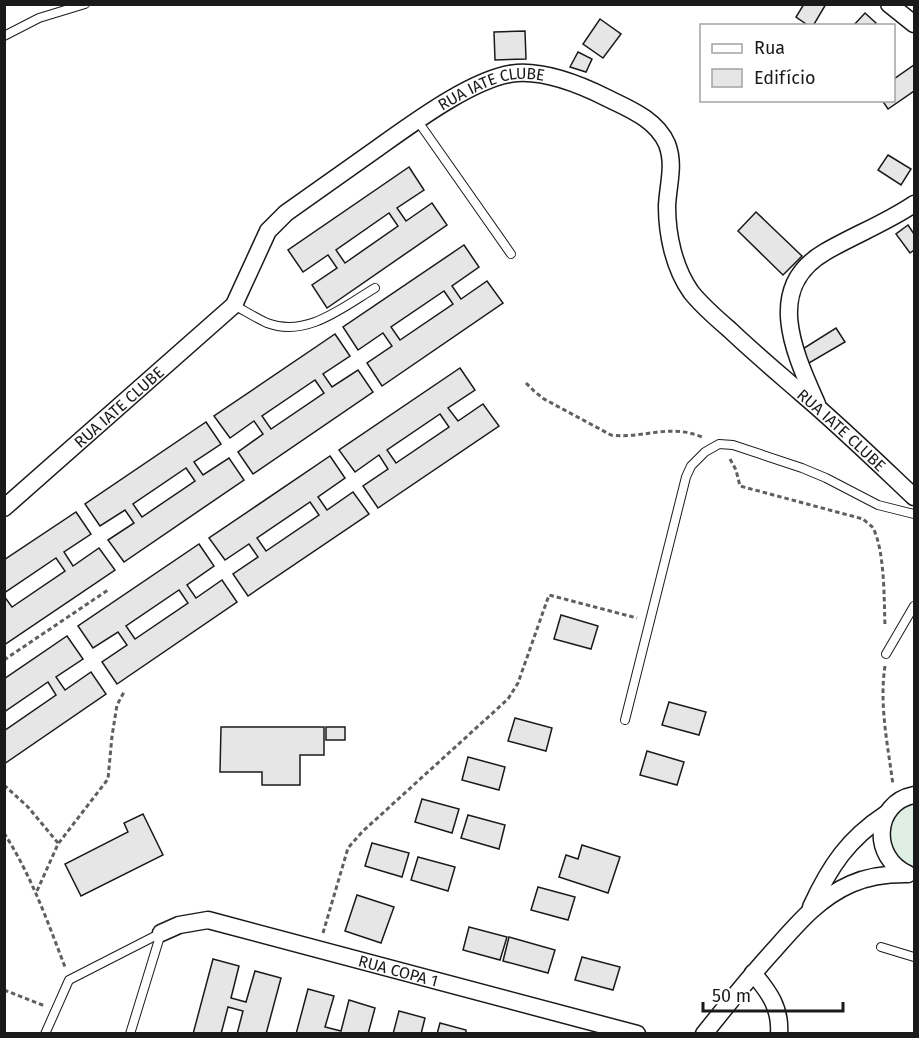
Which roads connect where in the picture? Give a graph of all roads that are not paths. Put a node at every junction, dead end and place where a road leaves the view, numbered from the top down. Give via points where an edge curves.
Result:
1 (85, 4) edge
2 (889, 4) edge
3 (915, 24) edge
4 (4, 36) edge
5 (417, 120) junction
6 (915, 204) edge
7 (511, 254) dead end
8 (375, 288) dead end
9 (234, 305) junction
10 (818, 407) junction
11 (915, 496) edge
12 (4, 508) edge
13 (915, 514) edge
14 (915, 606) edge
15 (886, 654) road end
16 (625, 720) dead end
17 (915, 780) edge
18 (915, 795) edge
19 (891, 809) junction
20 (910, 875) edge
21 (810, 910) junction
22 (161, 933) junction
23 (881, 947) dead end
24 (915, 957) edge
25 (753, 973) junction
26 (45, 1034) edge
27 (130, 1034) edge
28 (637, 1034) edge
29 (704, 1034) edge
30 (779, 1034) edge

1 - 4 lane via 39,18
2 - 3 street
5 - 7 lane
5 - 9 street, RUA IATE CLUBE via 286,213 268,231
5 - 10 street, RUA IATE CLUBE via 468,90 514,73 553,77 641,115 655,126 670,154 668,230 690,291
6 - 10 street via 823,253 798,276 788,304 791,338
8 - 9 lane via 302,327 269,323
9 - 12 street, RUA IATE CLUBE
10 - 11 street, RUA IATE CLUBE
13 - 16 lane via 878,505 802,468 732,445 719,444 705,452 686,477
14 - 15 lane
17 - 19 street
18 - 19 street
19 - 20 street via 881,831 883,848 891,863
19 - 21 street via 861,831 831,867
20 - 21 street via 879,875 853,883
21 - 25 street
22 - 26 lane via 69,980
22 - 27 lane
22 - 28 street, RUA COPA 1 via 208,920
23 - 24 lane
25 - 29 street
25 - 30 street via 777,1008

